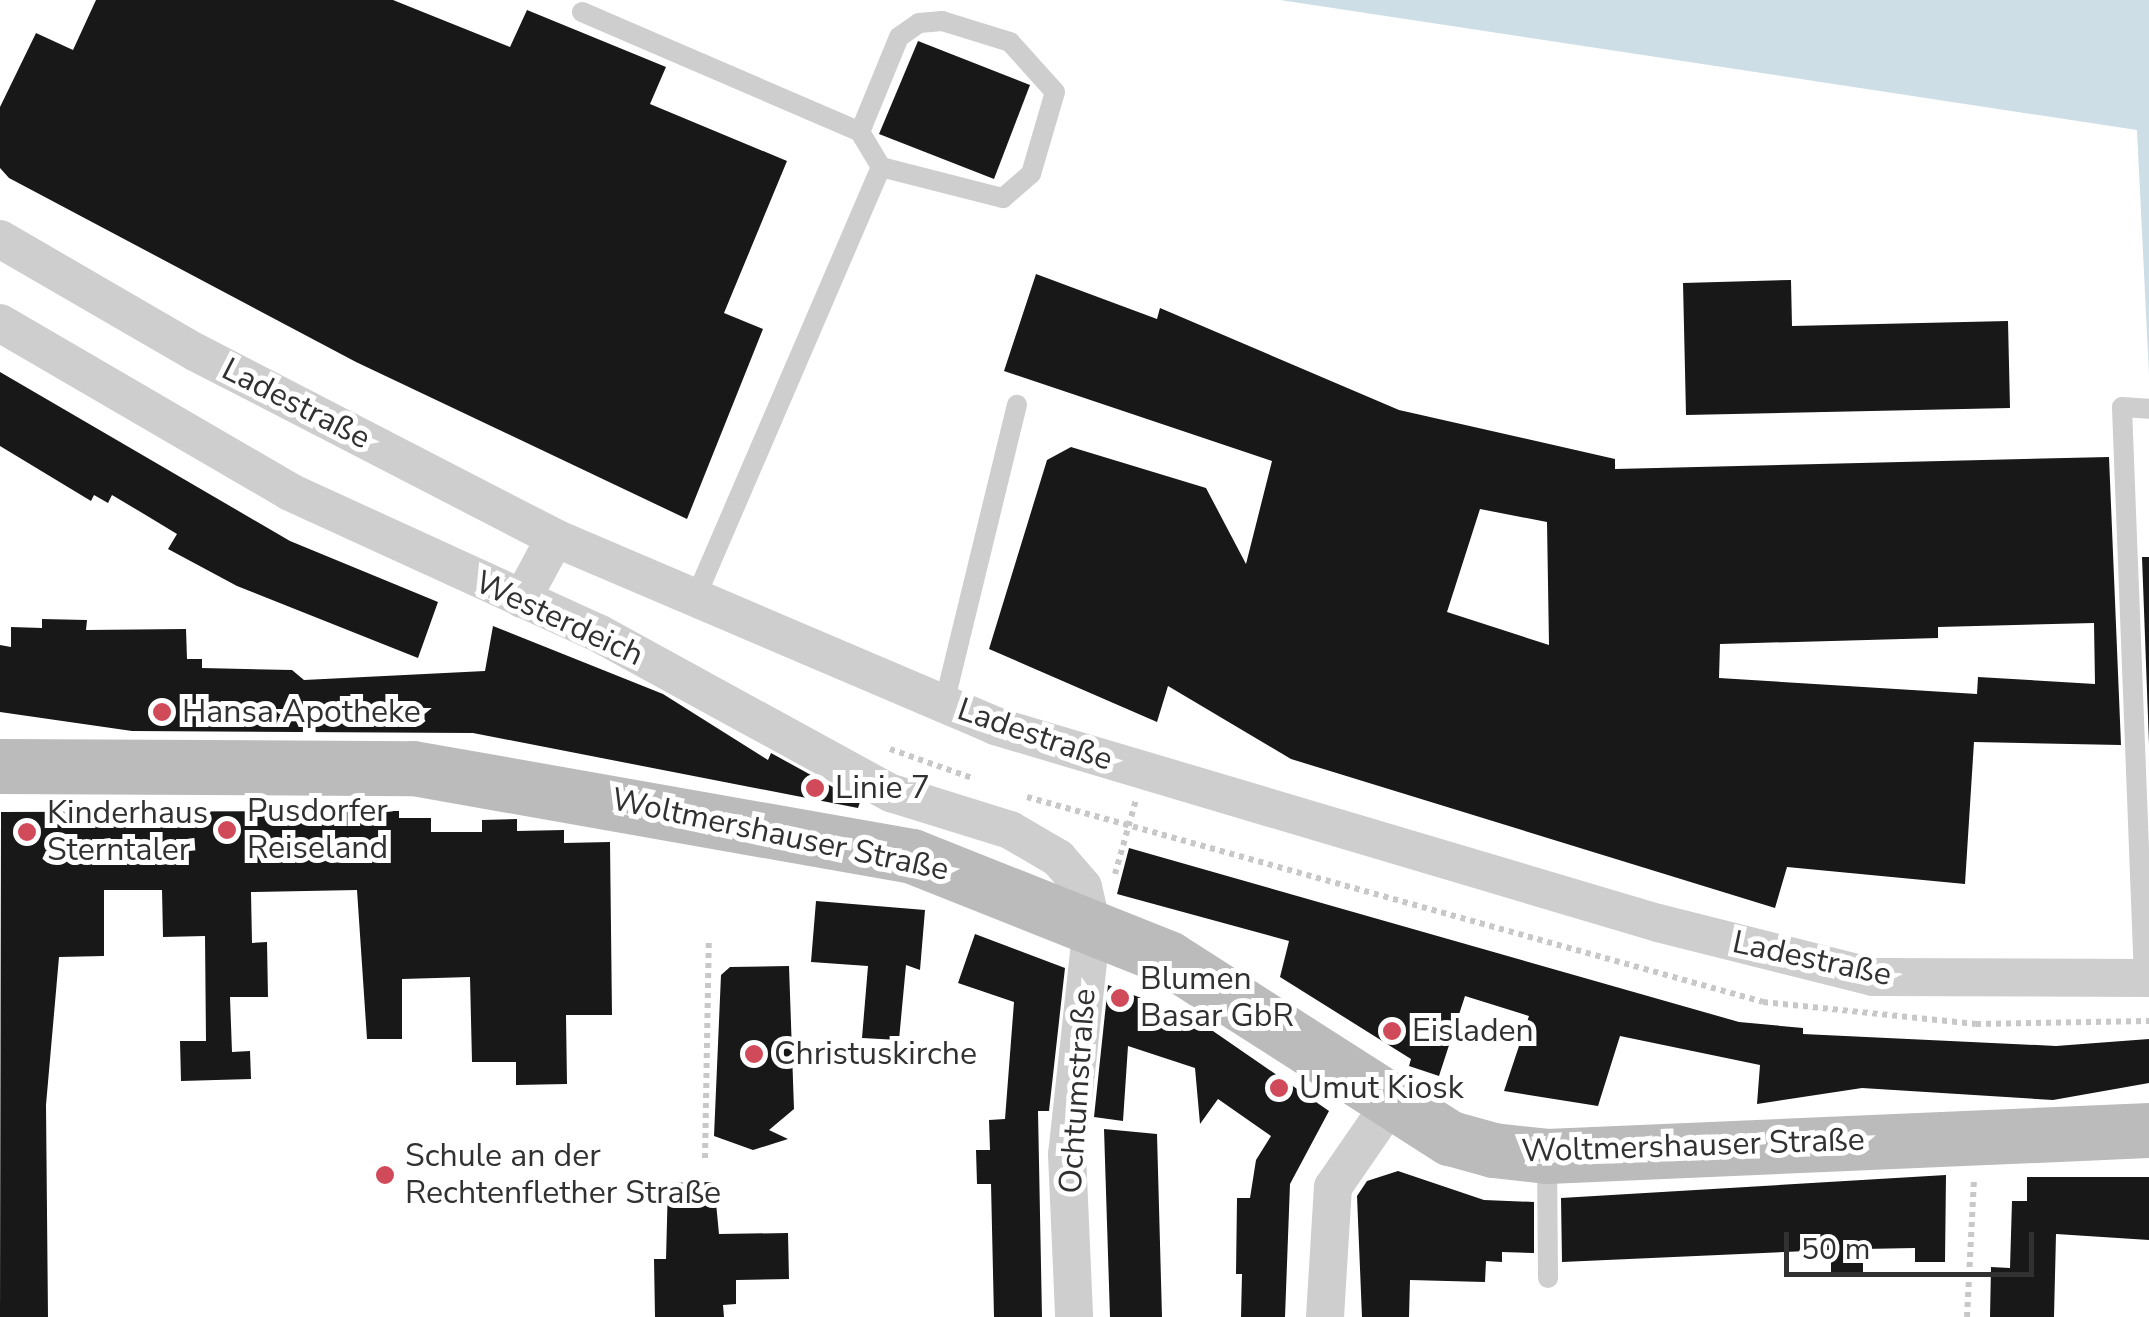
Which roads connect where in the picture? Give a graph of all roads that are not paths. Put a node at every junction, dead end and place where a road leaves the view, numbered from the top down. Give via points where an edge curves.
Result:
1 (582, 12) dead end
2 (860, 132) junction
3 (881, 167) junction
4 (0, 239) edge
5 (0, 324) edge
6 (1018, 405) dead end
7 (2149, 408) edge
8 (555, 538) junction
9 (522, 598) junction
10 (695, 599) junction
11 (944, 704) junction
12 (0, 766) edge
13 (1092, 925) junction
14 (2146, 978) edge
15 (1390, 1103) junction
16 (2149, 1130) edge
17 (1547, 1156) junction
18 (1548, 1278) dead end
19 (1074, 1317) edge
20 (1325, 1317) edge

1 - 2 lane
2 - 3 lane
2 - 3 lane via 899,38 919,23 942,21 1010,42 1055,92 1031,174 1003,198
3 - 10 lane
4 - 8 street, Ladestraße via 195,352
5 - 9 street, Westerdeich via 290,492
6 - 11 lane
7 - 14 lane via 2122,408
8 - 9 street
8 - 10 street, Ladestraße
9 - 13 street, Westerdeich via 890,792 1026,840 1058,858 1083,886
10 - 11 street, Ladestraße
11 - 14 street, Ladestraße via 1220,796 1874,977
12 - 13 street, Woltmershauser Straße via 413,768 507,780 912,856
13 - 15 street, Woltmershauser Straße via 1252,1004
13 - 19 street, Ochtumstraße via 1067,1154
15 - 17 street, Woltmershauser Straße via 1450,1138
15 - 20 street via 1333,1188
16 - 17 street, Woltmershauser Straße
17 - 18 lane

